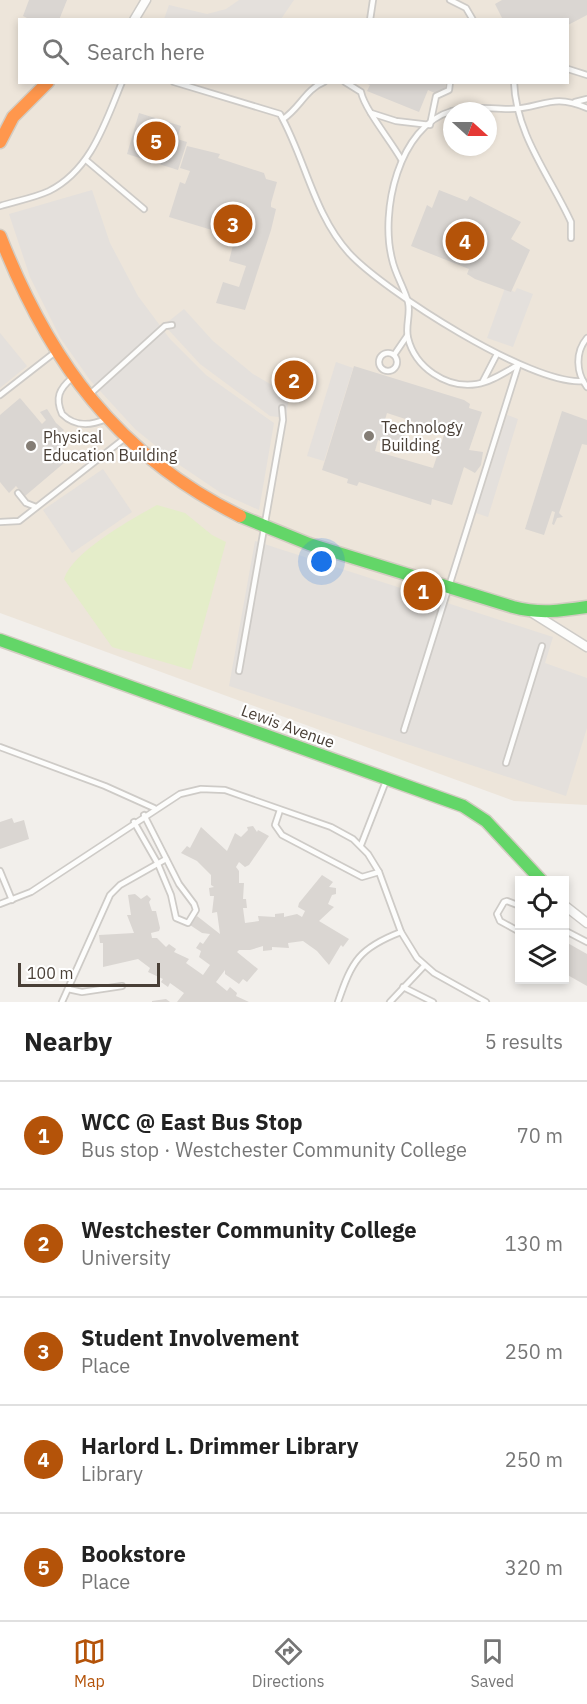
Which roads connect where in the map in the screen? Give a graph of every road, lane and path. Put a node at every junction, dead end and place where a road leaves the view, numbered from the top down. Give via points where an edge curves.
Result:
1 (146, 0) edge
2 (373, 0) edge
3 (450, 0) edge
4 (135, 18) edge
5 (370, 18) edge
6 (472, 18) edge
7 (569, 70) edge
8 (587, 75) edge
9 (46, 84) edge
10 (121, 84) edge
11 (181, 84) edge
12 (321, 84) edge
13 (348, 84) edge
14 (450, 84) edge
15 (514, 84) edge
16 (587, 99) edge
17 (574, 102) junction
18 (497, 108) edge
19 (587, 108) edge
20 (517, 109) junction
21 (371, 113) junction
22 (443, 117) edge
23 (283, 119) junction
24 (430, 125) junction
25 (0, 142) edge
26 (401, 159) junction
27 (86, 160) junction
28 (0, 206) edge
29 (144, 209) dead end
30 (0, 236) edge
31 (571, 238) dead end
32 (408, 299) junction
33 (172, 325) dead end
34 (407, 336) junction
35 (587, 338) edge
36 (54, 352) junction
37 (497, 354) junction
38 (394, 355) dead end
39 (518, 365) junction
40 (72, 378) junction
41 (583, 381) junction
42 (483, 382) junction
43 (587, 387) edge
44 (0, 395) edge
45 (86, 397) junction
46 (282, 408) dead end
47 (106, 419) junction
48 (125, 438) junction
49 (18, 493) dead end
50 (36, 507) junction
51 (0, 522) edge
52 (264, 527) junction
53 (449, 588) junction
54 (587, 607) edge
55 (531, 612) junction
56 (0, 640) edge
57 (542, 646) dead end
58 (587, 647) edge
59 (239, 671) dead end
60 (404, 730) dead end
61 (0, 747) edge
62 (506, 763) dead end
63 (386, 778) junction
64 (154, 808) junction
65 (280, 810) junction
66 (144, 815) junction
67 (134, 822) junction
68 (361, 845) junction
69 (166, 859) junction
70 (158, 864) junction
71 (0, 871) edge
72 (379, 872) junction
73 (537, 876) edge
74 (12, 900) junction
75 (0, 904) edge
76 (515, 904) edge
77 (569, 909) edge
78 (587, 923) edge
79 (515, 930) edge
80 (401, 932) junction
81 (569, 933) edge
82 (587, 942) edge
83 (424, 966) junction
84 (122, 986) dead end
85 (403, 987) junction
86 (68, 989) junction
87 (395, 996) junction
88 (62, 1002) edge
89 (339, 1002) edge
90 (390, 1002) edge
91 (398, 1002) edge
92 (433, 1002) edge
93 (486, 1002) edge

1 - 4 street
2 - 5 lane
3 - 6 lane via 466,8
7 - 8 lane
9 - 25 street via 13,117
10 - 27 lane
11 - 23 lane via 266,107
12 - 23 lane
13 - 21 lane via 361,92
14 - 24 lane via 449,90 436,96
15 - 20 lane
16 - 17 lane
17 - 19 lane
17 - 20 lane via 560,100
18 - 20 lane
20 - 31 lane via 527,141 571,222
21 - 24 lane
21 - 26 lane
22 - 24 lane
23 - 32 lane via 326,219 349,253
24 - 26 lane
26 - 32 lane via 389,220 392,258
27 - 28 lane via 48,191
27 - 29 lane
30 - 36 street via 27,305
32 - 34 lane
32 - 37 lane
33 - 45 lane via 165,326
34 - 38 lane
34 - 42 lane via 425,369 453,383
35 - 41 lane via 578,357
36 - 40 street
36 - 44 lane
37 - 39 lane
37 - 42 lane
39 - 41 lane via 566,380
39 - 42 lane
39 - 53 lane
40 - 45 street
40 - 47 lane via 60,390 62,414 82,424
41 - 43 lane
45 - 47 street
46 - 52 lane
47 - 48 street
48 - 50 lane
48 - 52 street via 182,483
49 - 50 lane
50 - 51 lane via 19,521
52 - 53 street
52 - 59 lane
53 - 55 street
53 - 60 lane
54 - 55 street
55 - 58 street
56 - 63 street, Lewis Avenue
57 - 62 lane
61 - 64 lane
63 - 68 lane
63 - 73 street, Lewis Avenue via 477,814
64 - 65 lane via 180,794 201,789 225,790
64 - 66 lane
65 - 68 lane via 337,830
65 - 72 lane via 275,825 282,835 362,877
66 - 67 lane
66 - 69 lane
67 - 70 lane
67 - 74 lane via 31,892
68 - 72 lane
69 - 70 lane
69 - 70 lane via 184,894 194,904 196,910 188,923 176,918
70 - 86 lane via 110,895
71 - 74 lane
72 - 80 lane
74 - 75 lane
76 - 79 lane via 507,900 497,914 500,921
77 - 78 street
80 - 83 lane
80 - 89 lane via 363,951 351,965
81 - 82 lane
83 - 85 lane
83 - 93 lane
84 - 86 lane via 82,992
85 - 87 lane
85 - 92 lane
86 - 88 lane
87 - 90 lane
87 - 91 lane

